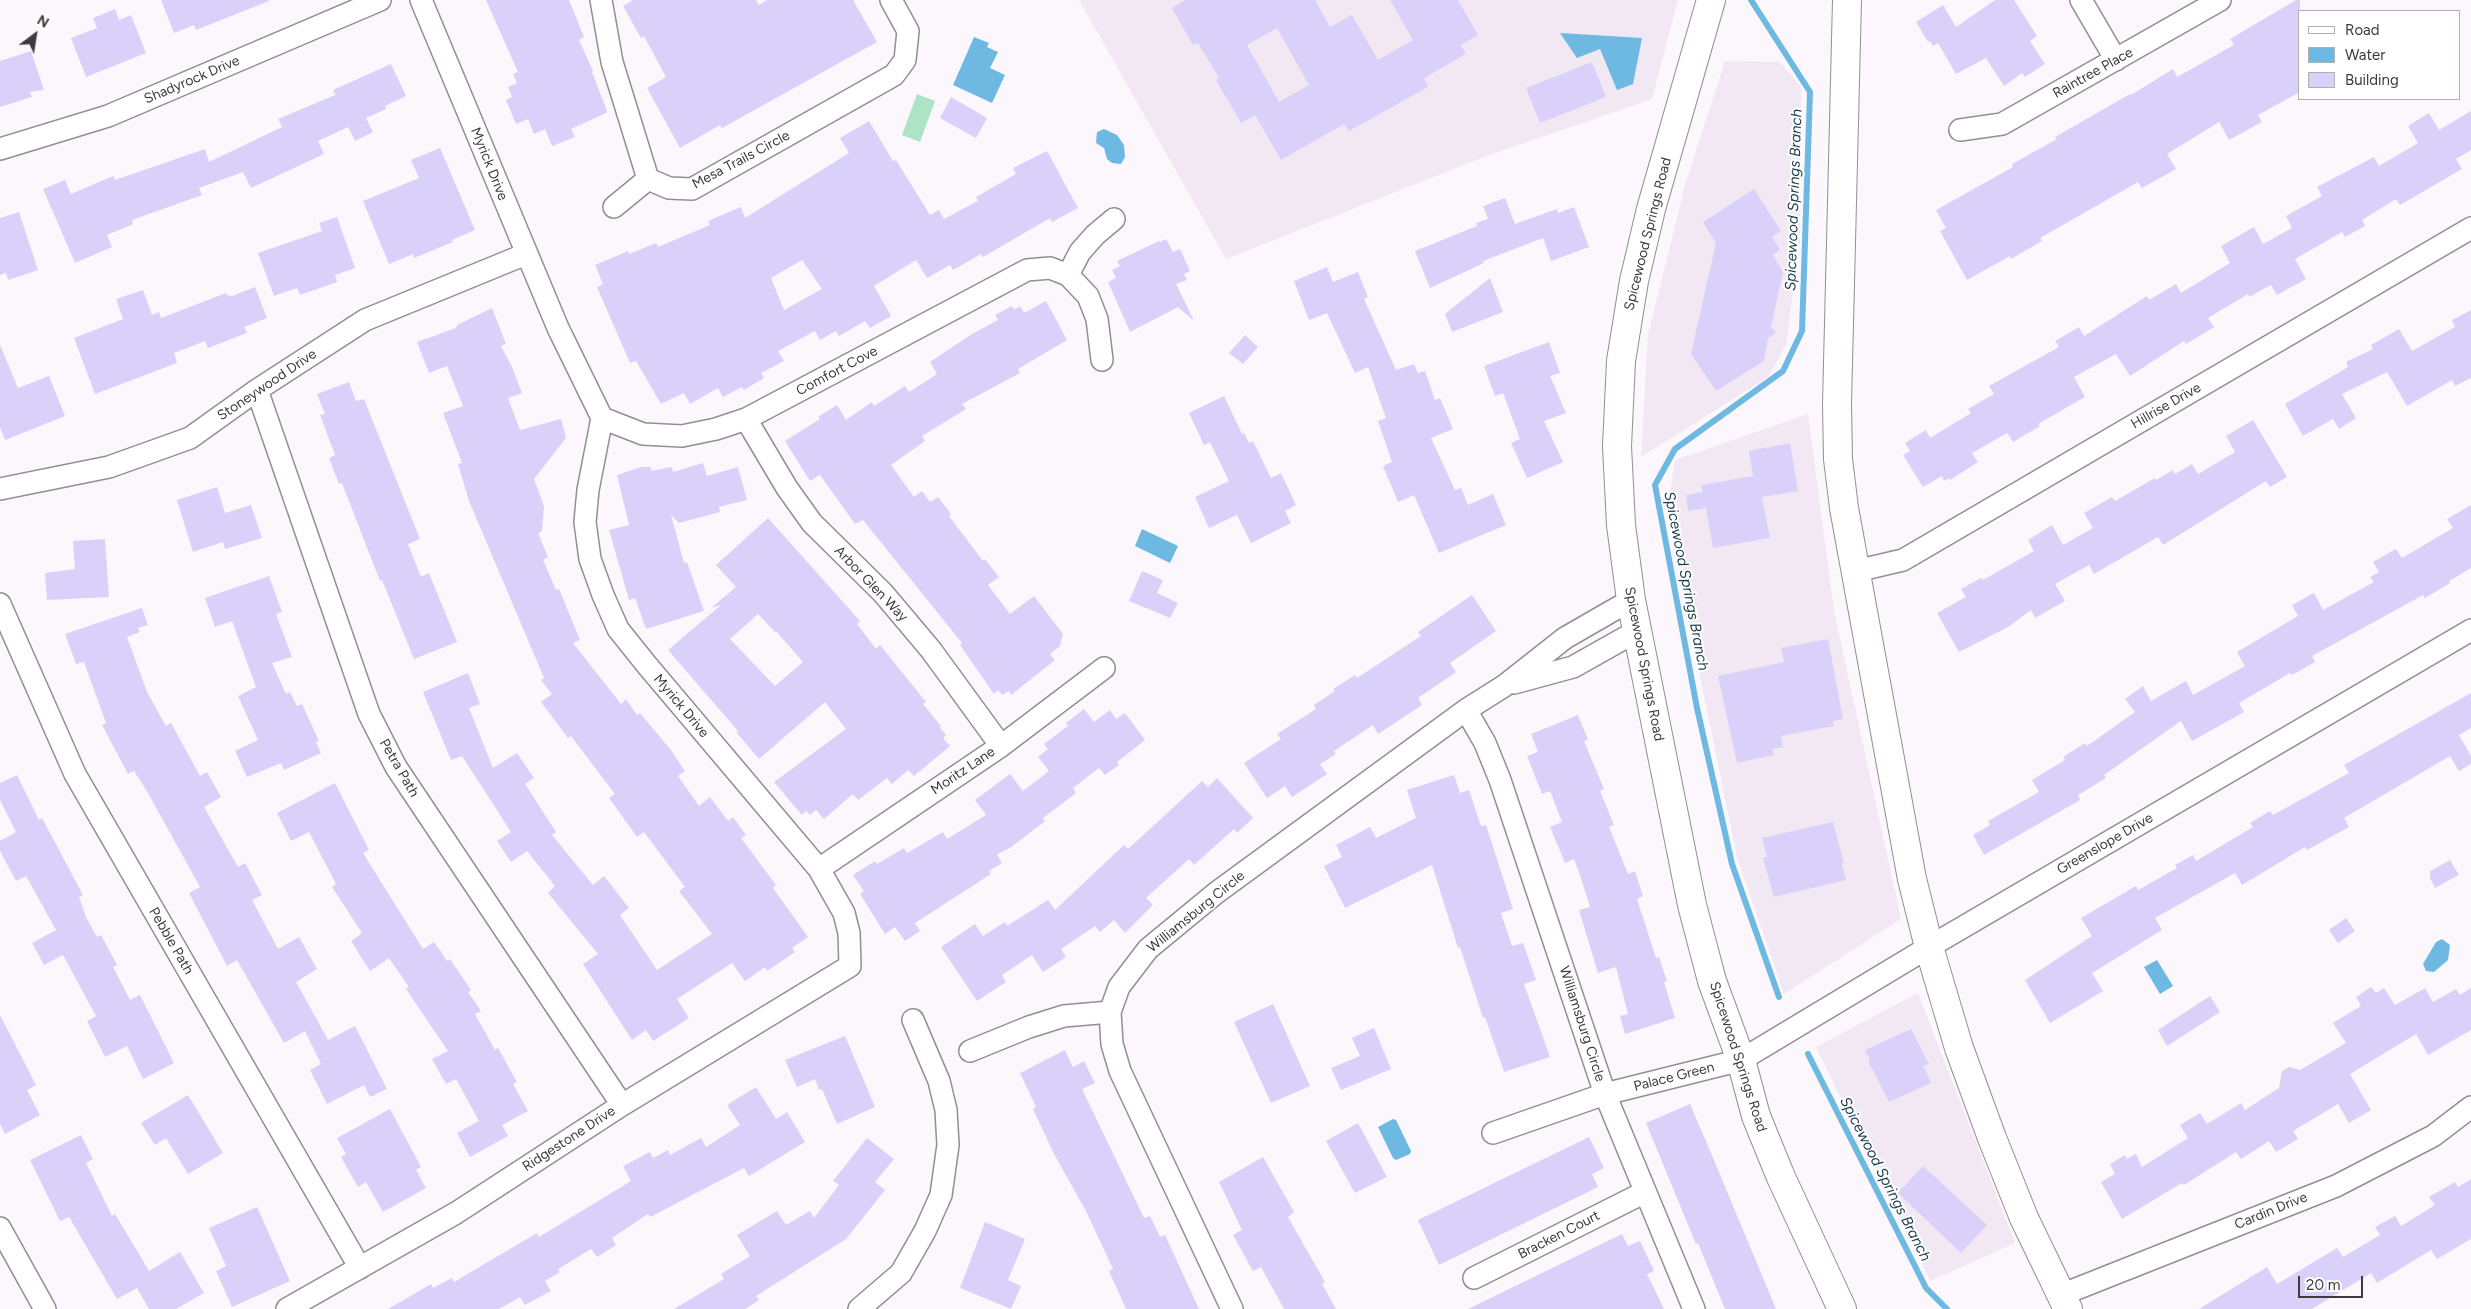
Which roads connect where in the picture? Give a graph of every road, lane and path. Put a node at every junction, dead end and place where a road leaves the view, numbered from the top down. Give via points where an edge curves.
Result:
1 (380, 0) edge
2 (421, 0) edge
3 (601, 0) edge
4 (891, 0) edge
5 (1847, 0) edge
6 (2081, 0) edge
7 (2220, 0) edge
8 (1712, 5) edge
9 (2116, 60) junction
10 (1960, 130) dead end
11 (0, 149) edge
12 (648, 179) junction
13 (614, 207) dead end
14 (1114, 219) dead end
15 (2471, 228) edge
16 (526, 254) junction
17 (1068, 275) junction
18 (1102, 360) dead end
19 (257, 390) junction
20 (602, 418) junction
21 (746, 419) junction
22 (0, 489) edge
23 (1856, 571) junction
24 (1631, 600) junction
25 (0, 604) edge
26 (2471, 630) edge
27 (1637, 631) junction
28 (1104, 668) dead end
29 (1504, 686) junction
30 (1466, 710) junction
31 (1001, 746) junction
32 (819, 869) junction
33 (1929, 947) junction
34 (850, 966) joint
35 (1110, 1012) junction
36 (913, 1020) dead end
37 (970, 1051) dead end
38 (1741, 1060) junction
39 (1605, 1094) junction
40 (622, 1105) junction
41 (2471, 1107) edge
42 (1493, 1133) dead end
43 (1645, 1192) junction
44 (0, 1228) edge
45 (360, 1268) junction
46 (1474, 1278) dead end
47 (2064, 1302) edge
48 (45, 1309) edge
49 (287, 1309) edge
50 (859, 1309) edge
51 (1232, 1309) edge
52 (1694, 1309) edge
53 (1842, 1309) edge

1 - 11 street, Shadyrock Drive via 108,116
2 - 16 street, Myrick Drive
3 - 12 street via 612,62
4 - 12 street, Mesa Trails Circle via 908,31 905,60 894,75 692,189 669,188
5 - 23 main road via 1838,459
6 - 9 street
7 - 9 street, Raintree Place
8 - 24 main road, Spicewood Springs Road via 1649,218 1634,281 1621,361 1617,446 1621,525
9 - 10 street, Raintree Place via 2002,124
12 - 13 street
14 - 17 street via 1080,252
15 - 23 street, Hillrise Drive via 1903,560
16 - 19 street, Stoneywood Drive via 364,320
16 - 20 street, Myrick Drive
17 - 18 street via 1088,296 1097,319
17 - 21 street, Comfort Cove via 1050,268 1027,270
19 - 22 street, Stoneywood Drive via 190,438 109,467
19 - 40 street, Petra Path via 369,714 396,767
20 - 21 street, Comfort Cove via 643,434 682,436
20 - 32 street, Myrick Drive via 585,522 590,559 618,629
21 - 31 street, Arbor Glen Way via 812,523 883,592 931,650
23 - 33 main road via 1912,879
24 - 27 main road, Spicewood Springs Road
24 - 29 street, Williamsburg Circle via 1565,638
25 - 45 street, Pebble Path via 75,774
26 - 33 street, Greenslope Drive
27 - 29 street, Williamsburg Circle via 1572,667
27 - 38 main road, Spicewood Springs Road via 1692,905 1712,981
28 - 31 street, Moritz Lane
29 - 30 street, Williamsburg Circle
30 - 35 street, Williamsburg Circle via 1216,893 1148,949 1119,987
30 - 39 street, Williamsburg Circle via 1485,743 1500,780
31 - 32 street, Moritz Lane
32 - 34 street, Myrick Drive via 844,913 849,934
33 - 38 street, Greenslope Drive
33 - 47 main road via 1959,1048 1992,1138 2024,1218
34 - 40 street, Ridgestone Drive
35 - 37 street via 1064,1016
35 - 51 street, Williamsburg Circle via 1112,1044 1120,1071
36 - 50 street via 939,1081 946,1110 948,1145 941,1195 901,1272
38 - 39 street, Palace Green
38 - 53 main road, Spicewood Springs Road via 1756,1116 1776,1166
39 - 42 street, Palace Green
39 - 43 street, Williamsburg Circle
40 - 45 street, Ridgestone Drive via 456,1213
41 - 47 street, Cardin Drive via 2433,1136 2336,1186
43 - 46 street, Bracken Court
43 - 52 street, Williamsburg Circle
44 - 48 street
45 - 49 street, Ridgestone Drive

